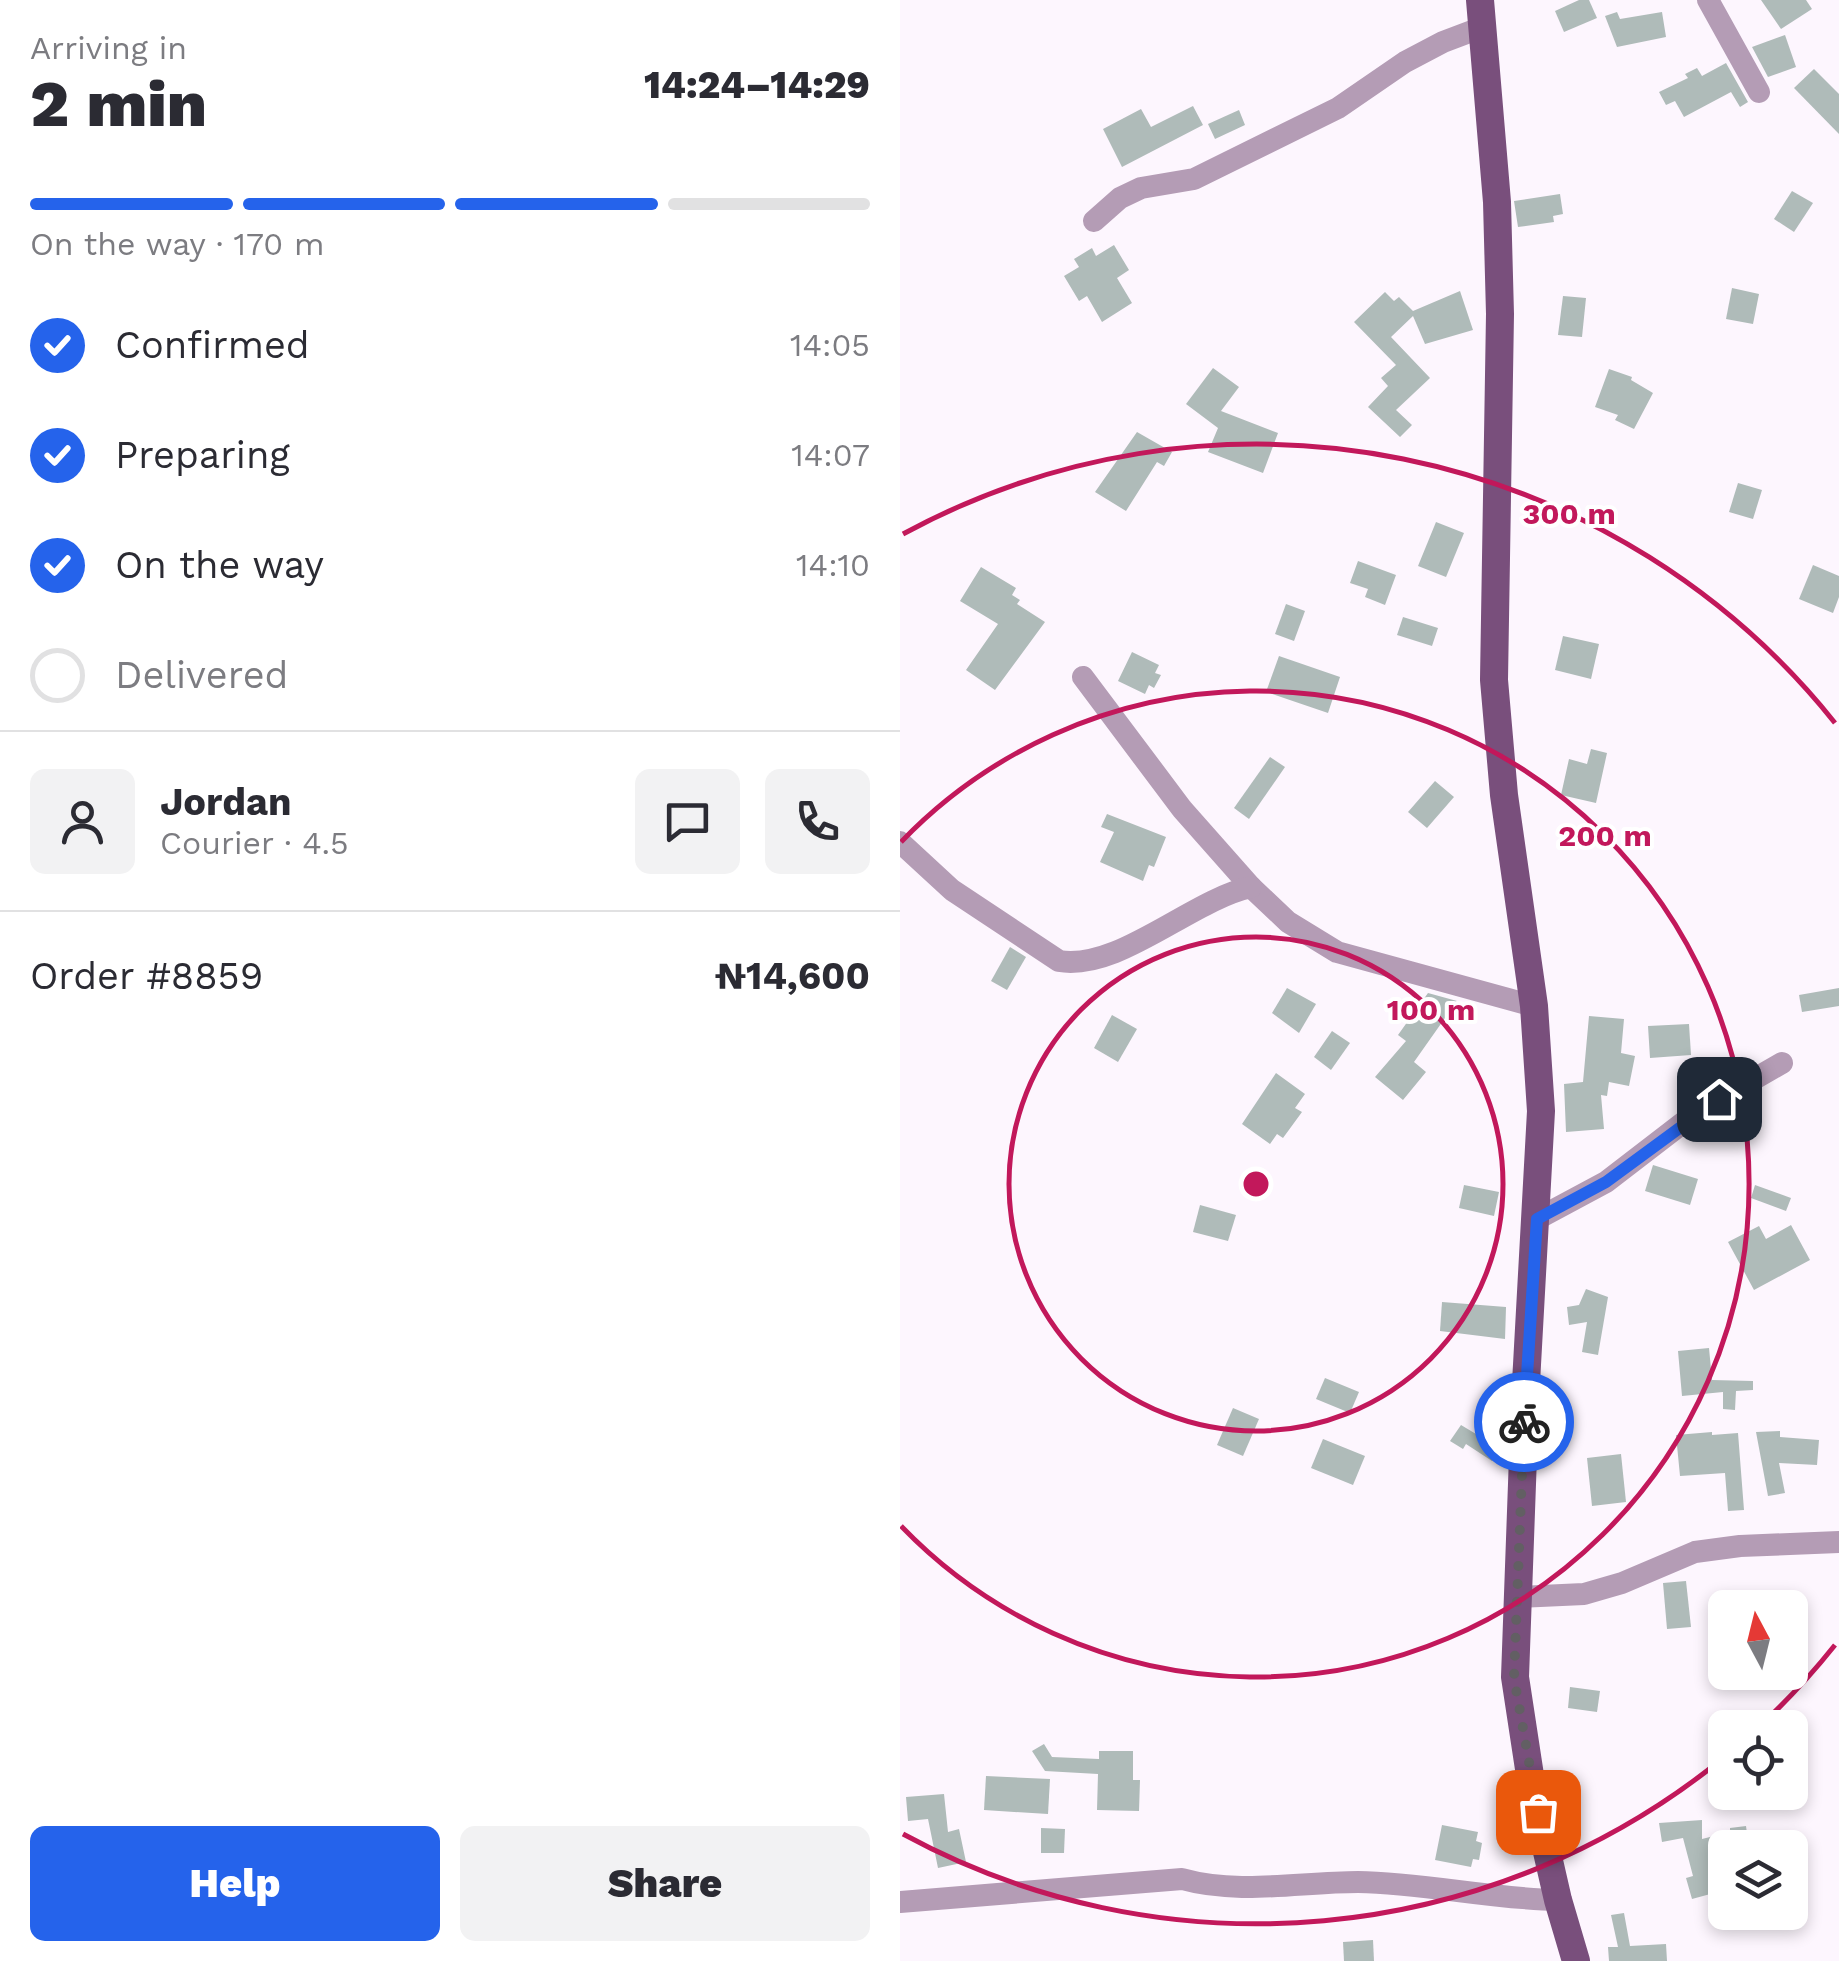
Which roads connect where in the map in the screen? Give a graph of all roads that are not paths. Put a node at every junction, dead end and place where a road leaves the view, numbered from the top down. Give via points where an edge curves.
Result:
1 (1480, 0) edge
2 (1708, 0) edge
3 (1480, 28) junction
4 (1759, 92) dead end
5 (1094, 221) dead end
6 (1083, 676) dead end
7 (900, 842) edge
8 (1251, 888) junction
9 (1534, 1006) junction
10 (1782, 1064) dead end
11 (1537, 1219) junction
12 (1839, 1542) edge
13 (1517, 1597) junction
14 (1558, 1900) junction
15 (900, 1902) edge
16 (1576, 1961) edge

1 - 3 main road
2 - 4 street
3 - 5 street via 1194,179 1120,198
3 - 9 main road via 1500,296 1494,680
6 - 8 street via 1182,810
7 - 8 street via 952,890 1059,961 1077,964
8 - 9 street via 1288,922 1337,952
9 - 11 main road via 1541,1111
10 - 11 street via 1697,1112 1606,1182
11 - 13 main road
12 - 13 street via 1695,1552 1584,1594
13 - 14 main road via 1514,1678
14 - 15 street via 1360,1882 1212,1888 1182,1880
14 - 16 main road

